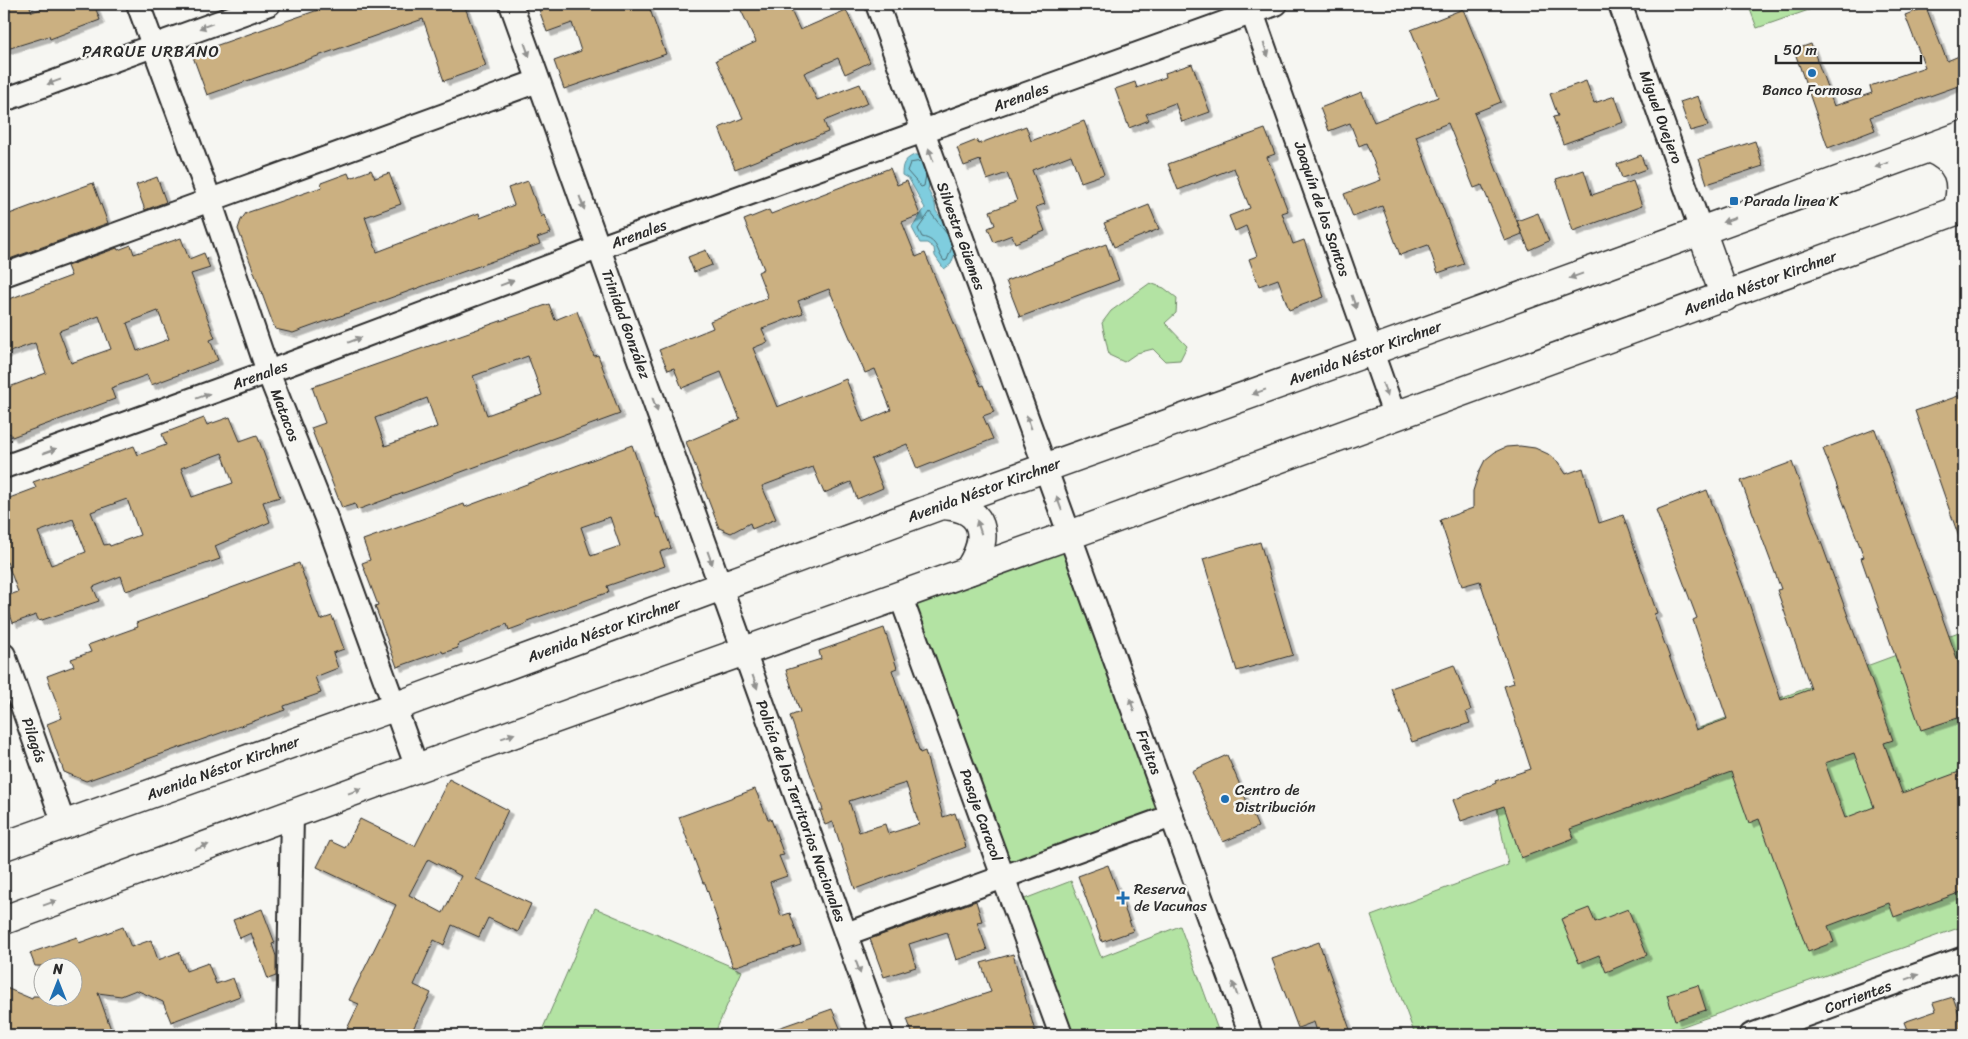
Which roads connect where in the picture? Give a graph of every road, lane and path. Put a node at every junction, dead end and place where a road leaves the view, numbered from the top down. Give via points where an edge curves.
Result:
1 (138, 4) edge
2 (269, 4) edge
3 (511, 4) edge
4 (877, 4) edge
5 (1276, 4) edge
6 (1620, 4) edge
7 (1251, 8) edge
8 (153, 46) junction
9 (538, 81) junction
10 (4, 100) edge
11 (923, 132) junction
12 (1964, 135) edge
13 (1929, 148) junction
14 (210, 200) junction
15 (1961, 209) edge
16 (1701, 230) junction
17 (598, 248) junction
18 (4, 275) edge
19 (1725, 297) junction
20 (1371, 351) junction
21 (268, 372) junction
22 (1394, 414) junction
23 (4, 467) edge
24 (1046, 468) junction
25 (941, 505) junction
26 (1070, 534) junction
27 (968, 571) junction
28 (720, 587) junction
29 (900, 595) junction
30 (744, 652) junction
31 (4, 655) edge
32 (394, 707) junction
33 (417, 768) junction
34 (292, 814) junction
35 (1172, 816) junction
36 (64, 824) junction
37 (4, 846) edge
38 (1003, 876) junction
39 (4, 920) edge
40 (846, 934) junction
41 (1964, 958) edge
42 (288, 1035) edge
43 (882, 1035) edge
44 (1062, 1035) edge
45 (1251, 1035) edge
46 (1752, 1035) edge

1 - 8 street, Matacos
2 -> 8 street
3 -> 9 street, Trinidad González
4 - 11 street, Silvestre Güemes
5 - 7 street, Arenales
6 - 16 street, Miguel Ovejero
7 - 11 street, Arenales
7 -> 20 street, Joaquín de los Santos
8 -> 10 street
8 - 14 street, Matacos
9 - 14 street
9 -> 17 street, Trinidad González
11 - 17 street, Arenales
24 -> 11 street, Silvestre Güemes
12 - 13 main road, Avenida Néstor Kirchner
13 - 15 main road via 1952,162 1960,176
13 -> 16 main road, Avenida Néstor Kirchner
14 - 18 street
14 - 21 street, Matacos
15 - 19 main road, Avenida Néstor Kirchner
16 - 19 main road
16 -> 20 main road, Avenida Néstor Kirchner
21 -> 17 street, Arenales
17 -> 28 street, Trinidad González
19 - 22 main road, Avenida Néstor Kirchner
20 -> 22 street, Joaquín de los Santos
20 -> 24 main road, Avenida Néstor Kirchner
23 -> 21 street, Arenales
21 - 32 street, Matacos via 328,523
22 - 26 main road, Avenida Néstor Kirchner
24 - 25 main road, Avenida Néstor Kirchner
26 -> 24 street, Freitas
27 -> 25 main road via 982,543 982,531 977,519 967,510
25 - 28 main road, Avenida Néstor Kirchner
26 - 27 main road, Avenida Néstor Kirchner
35 -> 26 street, Freitas
27 - 29 main road, Avenida Néstor Kirchner
28 - 30 street, Policía de los Territorios Nacionales
28 - 32 main road, Avenida Néstor Kirchner
29 - 30 main road, Avenida Néstor Kirchner
29 - 38 street, Pasaje Caracol
33 -> 30 main road, Avenida Néstor Kirchner
30 -> 40 street, Policía de los Territorios Nacionales
31 - 36 street, Pilagás
32 - 33 street, Matacos
32 - 36 main road, Avenida Néstor Kirchner
34 -> 33 main road, Avenida Néstor Kirchner
39 -> 34 main road, Avenida Néstor Kirchner
34 - 42 street
35 - 38 street
45 -> 35 street, Freitas
36 - 37 main road, Avenida Néstor Kirchner
38 - 40 street
38 - 44 street, Pasaje Caracol
40 -> 43 street, Policía de los Territorios Nacionales
46 -> 41 street, Corrientes

